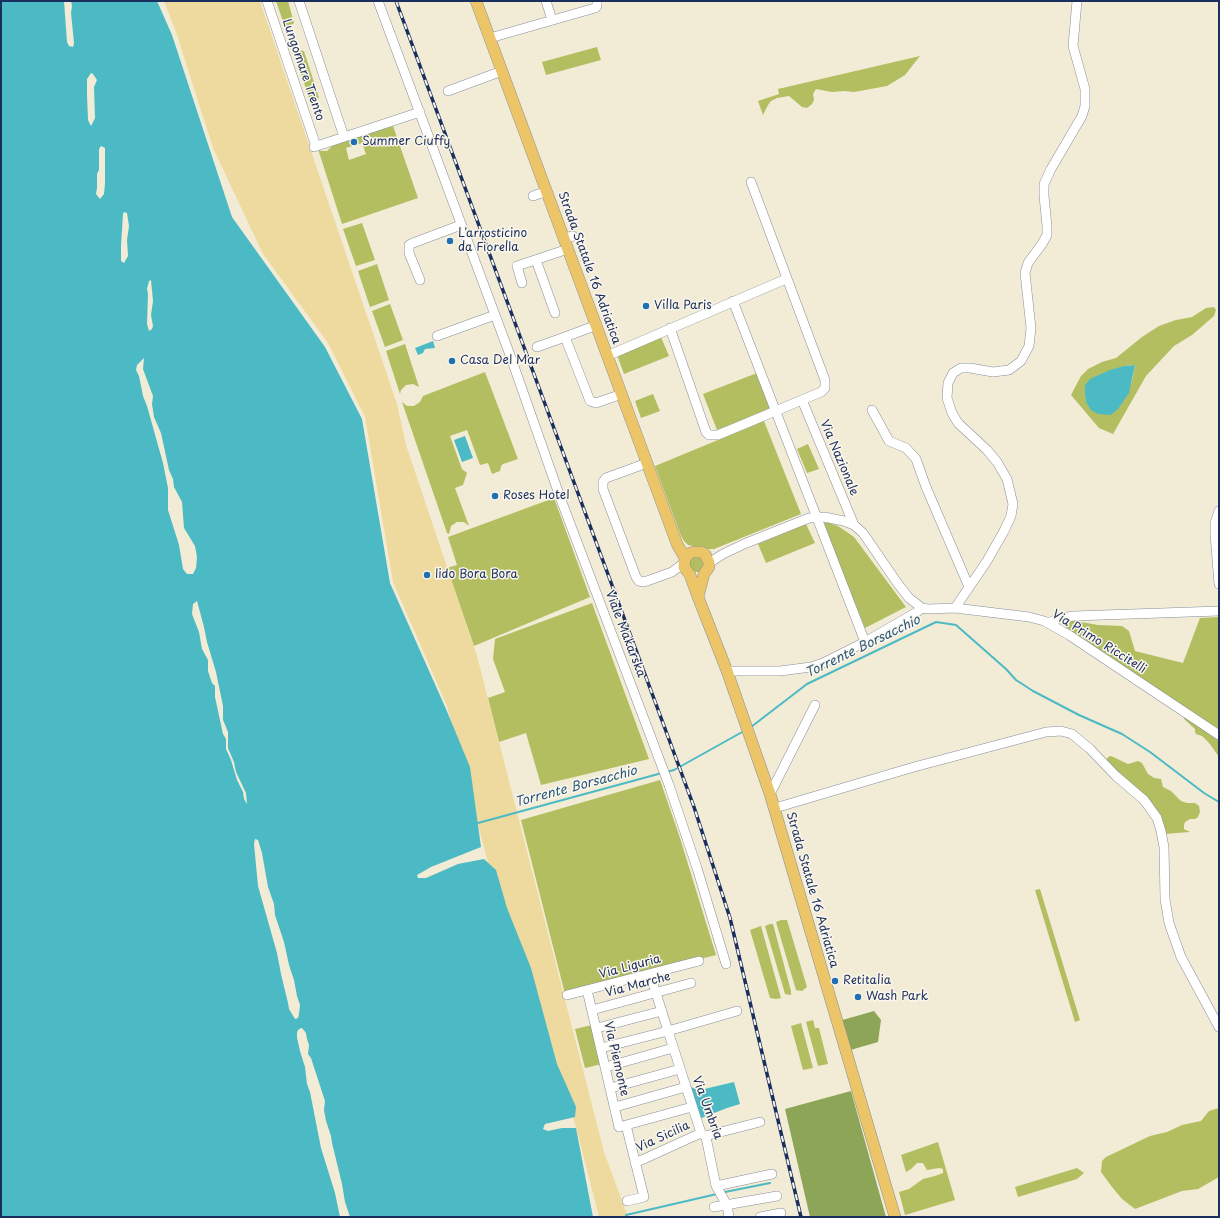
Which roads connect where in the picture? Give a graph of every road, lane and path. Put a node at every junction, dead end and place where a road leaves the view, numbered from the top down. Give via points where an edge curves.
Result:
1 (267, 1) edge
2 (299, 1) edge
3 (378, 1) edge
4 (476, 1) edge
5 (546, 1) edge
6 (1077, 1) edge
7 (599, 3) edge
8 (552, 20) junction
9 (490, 38) junction
10 (502, 71) junction
11 (448, 91) dead end
12 (420, 112) junction
13 (344, 137) junction
14 (750, 182) dead end
15 (547, 191) junction
16 (533, 196) dead end
17 (461, 225) junction
18 (568, 249) junction
19 (536, 260) junction
20 (786, 278) junction
21 (420, 280) dead end
22 (522, 283) dead end
23 (733, 301) junction
24 (555, 313) dead end
25 (494, 315) junction
26 (597, 324) junction
27 (670, 328) junction
28 (437, 336) dead end
29 (564, 336) junction
30 (537, 347) dead end
31 (607, 356) junction
32 (622, 394) junction
33 (802, 400) junction
34 (872, 410) dead end
35 (775, 411) junction
36 (647, 463) junction
37 (1219, 511) edge
38 (816, 517) junction
39 (854, 525) junction
40 (707, 559) junction
41 (687, 564) junction
42 (704, 574) junction
43 (1219, 584) edge
44 (969, 586) junction
45 (698, 597) junction
46 (922, 608) junction
47 (955, 608) junction
48 (1219, 611) edge
49 (1048, 623) junction
50 (865, 642) junction
51 (727, 671) junction
52 (815, 704) dead end
53 (1219, 735) edge
54 (770, 794) junction
55 (775, 808) junction
56 (699, 961) dead end
57 (726, 964) dead end
58 (650, 974) junction
59 (691, 983) dead end
60 (587, 990) junction
61 (656, 993) junction
62 (567, 995) dead end
63 (592, 1010) junction
64 (662, 1011) junction
65 (737, 1011) dead end
66 (1219, 1027) edge
67 (597, 1028) junction
68 (668, 1031) junction
69 (601, 1048) junction
70 (673, 1048) junction
71 (606, 1067) junction
72 (680, 1069) junction
73 (686, 1087) junction
74 (610, 1088) junction
75 (615, 1107) junction
76 (692, 1107) junction
77 (760, 1122) dead end
78 (626, 1125) junction
79 (703, 1134) junction
80 (635, 1163) junction
81 (772, 1174) dead end
82 (716, 1186) junction
83 (777, 1196) dead end
84 (626, 1201) dead end
85 (727, 1204) junction
86 (714, 1207) dead end
87 (781, 1213) dead end
88 (730, 1217) edge
89 (760, 1217) edge
90 (895, 1217) edge

1 - 13 street, Lungomare Trento via 315,146
2 - 13 street, Lungomare Trento
3 - 12 street, Viale Makarska
4 - 9 main road, Strada Statale 16 Adriatica
5 - 8 street
6 - 44 street via 1072,37 1084,89 1085,106 1044,184 1047,235 1028,263 1025,273 1031,328 1029,346 1021,361 1011,369 997,372 961,368 951,374 947,386 947,398 952,413 958,423 997,462 1007,479 1012,500 1012,513 1006,529
7 - 8 street via 595,8
8 - 9 street
9 - 10 main road, Strada Statale 16 Adriatica
10 - 11 street
10 - 15 main road, Strada Statale 16 Adriatica
12 - 13 street
12 - 17 street, Viale Makarska
14 - 20 street
15 - 16 street
15 - 18 main road, Strada Statale 16 Adriatica via 569,237
17 - 21 street via 409,245 409,253
17 - 25 street, Viale Makarska
18 - 19 street
18 - 26 main road, Strada Statale 16 Adriatica
19 - 22 street via 517,266
19 - 24 street
20 - 23 street
20 - 33 street via 826,383 822,391
23 - 27 street
23 - 35 street
25 - 28 street
25 - 57 street, Viale Makarska via 669,786 700,875
26 - 29 street
26 - 31 main road, Strada Statale 16 Adriatica
27 - 31 street
27 - 35 street via 708,434 716,436
29 - 30 street
29 - 32 street via 590,402 597,403
31 - 32 main road, Strada Statale 16 Adriatica
32 - 36 main road, Strada Statale 16 Adriatica
33 - 35 street
33 - 39 street, Via Nazionale
34 - 44 street via 889,441 903,446 916,458
35 - 38 street
36 - 41 main road, Strada Statale 16 Adriatica
36 - 41 street via 606,478 603,482 603,489 637,579 645,582
37 - 43 street via 1215,522 1215,534
38 - 39 street, Via Nazionale via 838,519
38 - 40 street, Via Nazionale via 805,519
38 - 50 street
39 - 46 street, Via Nazionale via 866,536 909,598
40 - 41 main road via 698,551
40 - 42 main road via 709,567
41 - 42 main road via 697,576
41 - 45 main road, Strada Statale 16 Adriatica
42 - 45 main road
44 - 47 street
45 - 51 main road, Strada Statale 16 Adriatica
46 - 47 street, Via Primo Riccitelli
46 - 50 street
47 - 49 street, Via Primo Riccitelli via 1029,617
48 - 49 street via 1071,616
49 - 53 street, Via Primo Riccitelli
50 - 51 street via 806,669 776,672
51 - 54 main road, Strada Statale 16 Adriatica
52 - 54 street
54 - 55 main road, Strada Statale 16 Adriatica
55 - 66 street via 926,763 1046,732 1061,731 1072,734 1118,779 1141,797 1157,818 1164,847 1165,899 1170,928 1184,962
55 - 90 main road, Strada Statale 16 Adriatica
56 - 58 street, Via Liguria
58 - 60 street, Via Liguria
58 - 61 street, Via Umbria
59 - 61 street, Via Marche
60 - 62 street, Via Liguria
60 - 63 street, Via Piemonte
61 - 63 street, Via Marche
61 - 64 street, Via Umbria
63 - 67 street, Via Piemonte
64 - 67 street
64 - 68 street, Via Umbria
65 - 68 street
67 - 69 street, Via Piemonte
68 - 69 street
68 - 70 street, Via Umbria
69 - 71 street, Via Piemonte
70 - 71 street
70 - 72 street, Via Umbria
71 - 74 street, Via Piemonte
72 - 73 street, Via Umbria
72 - 74 street
73 - 75 street
73 - 76 street, Via Umbria
74 - 75 street, Via Piemonte
75 - 78 street, Via Piemonte via 620,1127
76 - 78 street
76 - 79 street, Via Umbria
77 - 79 street, Via Sicilia
78 - 80 street
79 - 80 street, Via Sicilia
79 - 82 street, Via Umbria via 706,1137
80 - 84 street via 644,1197
81 - 82 street
82 - 85 street, Via Umbria
83 - 85 street
85 - 86 street
85 - 88 street, Via Umbria
87 - 89 street

